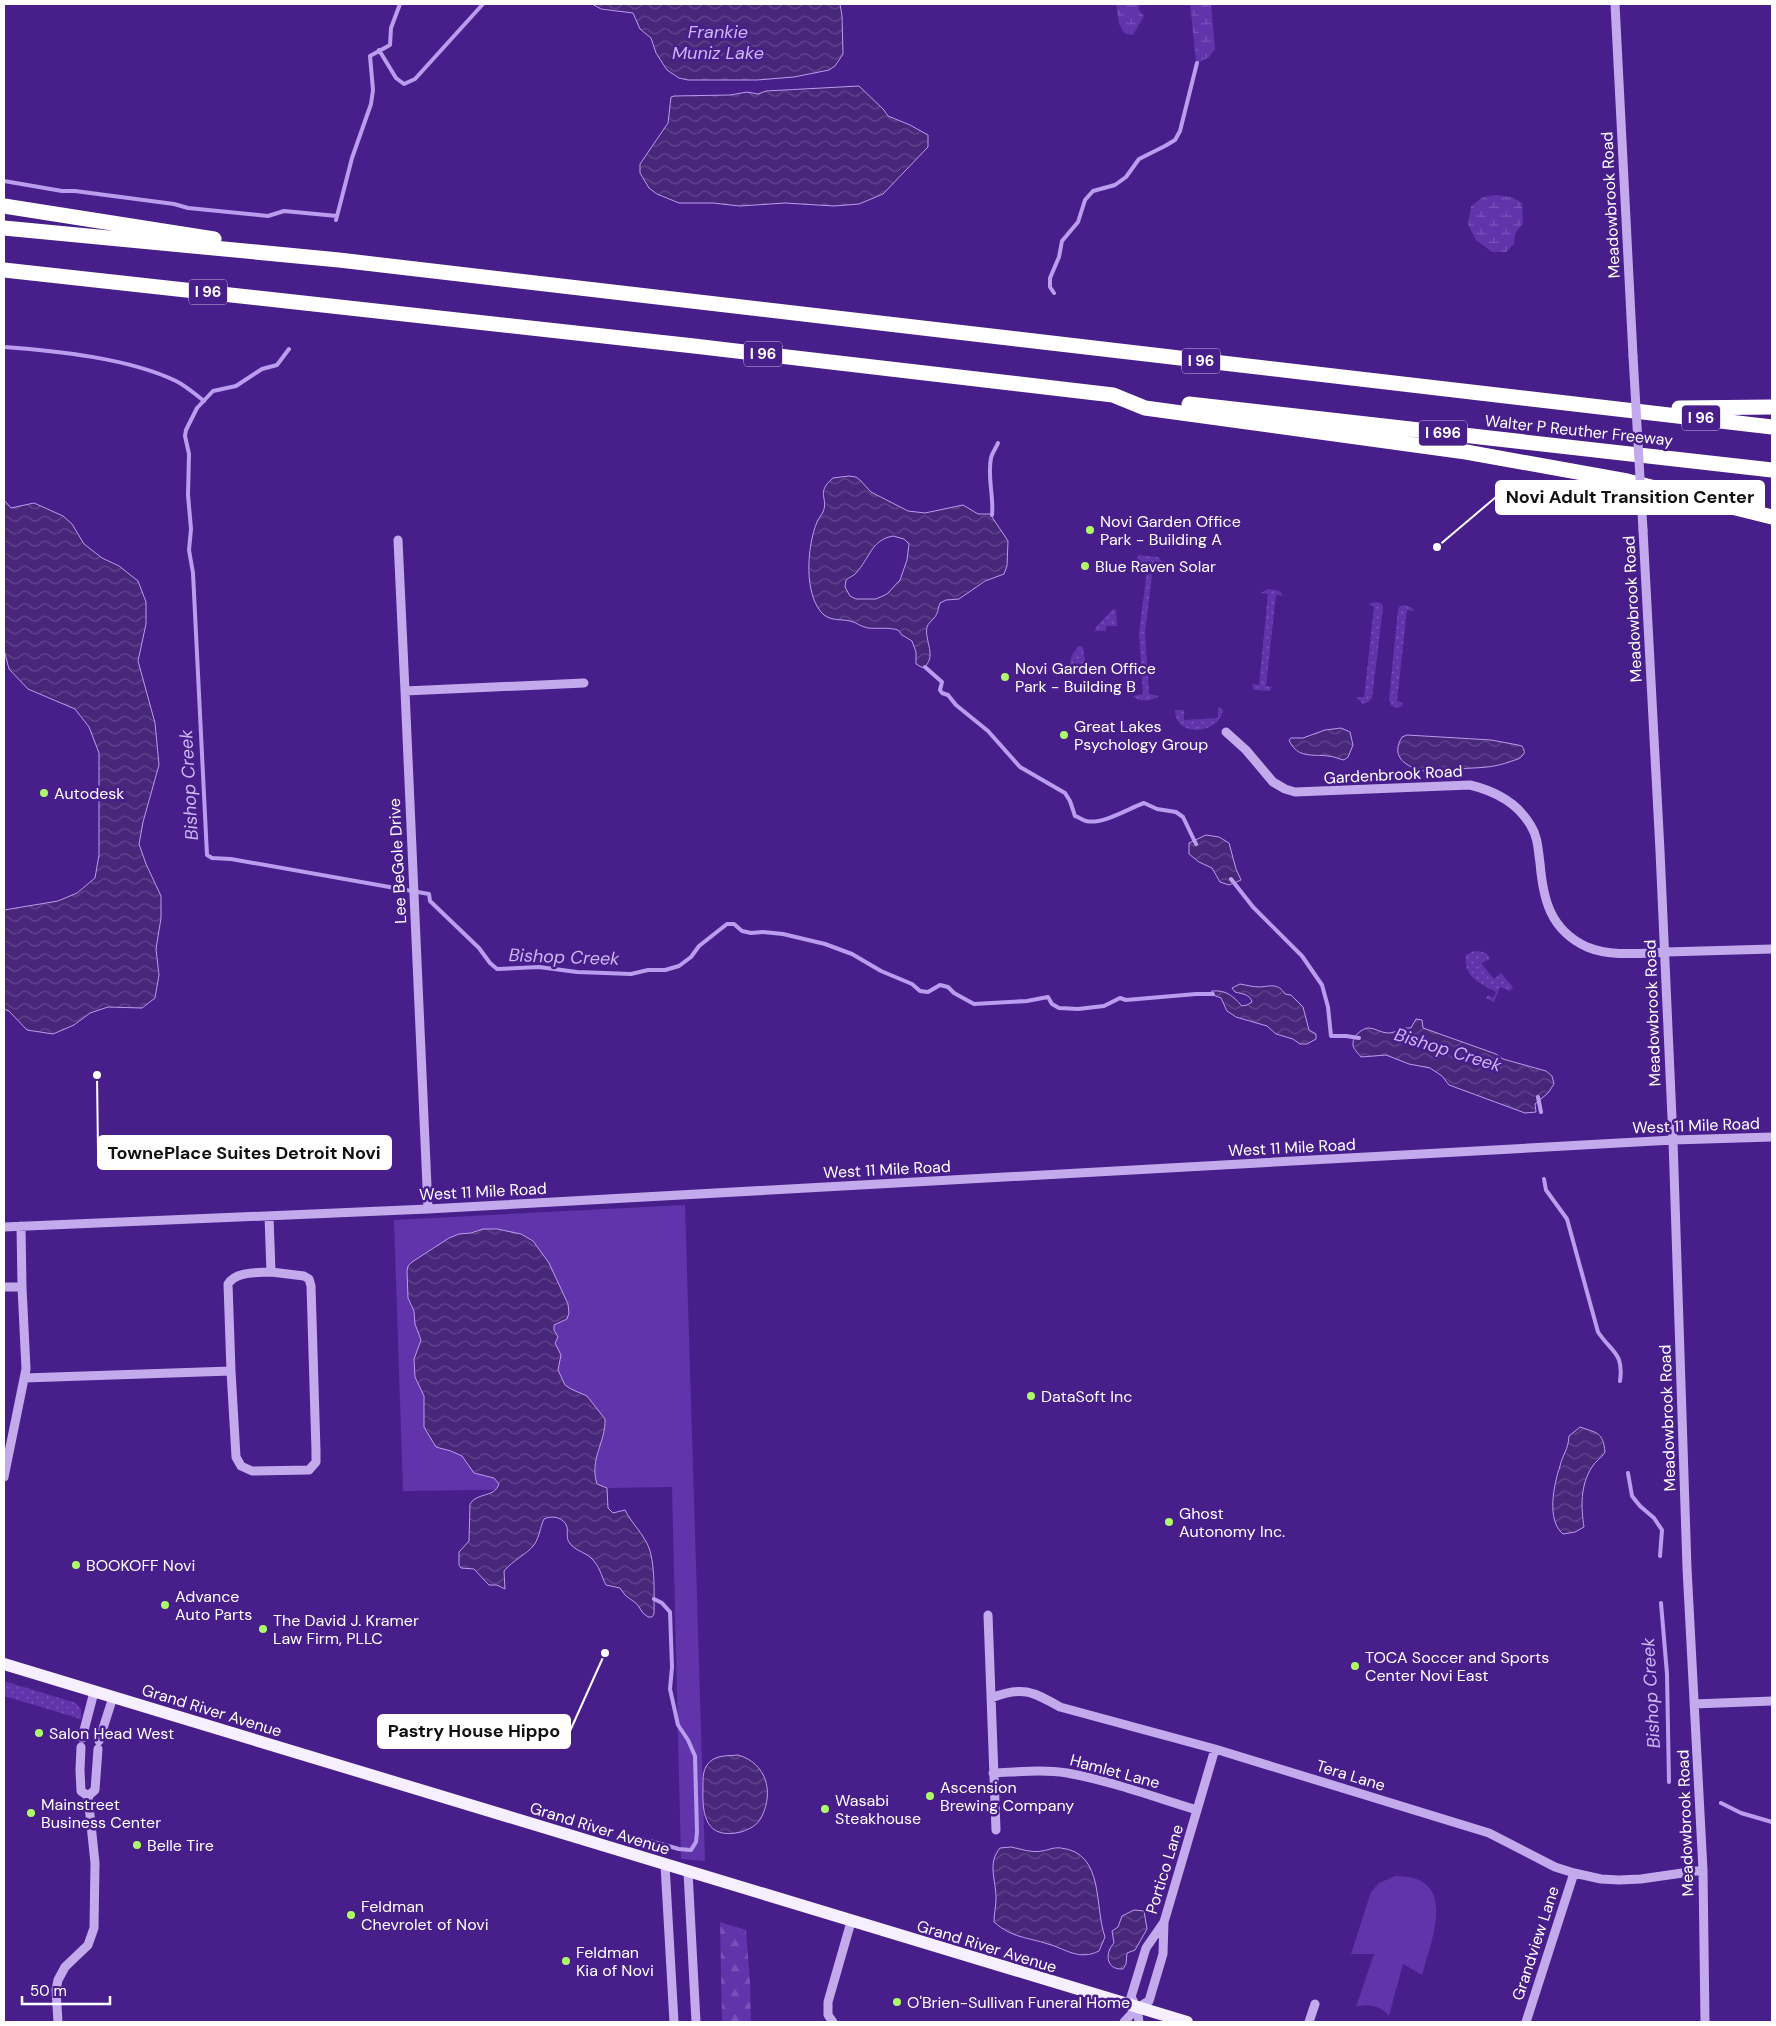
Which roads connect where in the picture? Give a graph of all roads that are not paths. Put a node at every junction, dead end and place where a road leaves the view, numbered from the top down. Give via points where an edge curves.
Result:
1 (1615, 4) edge
2 (4, 206) edge
3 (4, 228) edge
4 (339, 260) junction
5 (4, 270) edge
6 (1113, 395) junction
7 (1772, 408) edge
8 (1629, 410) junction
9 (1772, 427) edge
10 (1772, 470) edge
11 (1772, 517) edge
12 (398, 540) dead end
13 (584, 683) dead end
14 (405, 691) junction
15 (1226, 732) dead end
16 (1772, 948) edge
17 (1665, 952) junction
18 (1772, 1137) edge
19 (1673, 1140) junction
20 (428, 1209) junction
21 (269, 1216) junction
22 (21, 1226) junction
23 (4, 1227) edge
24 (271, 1272) junction
25 (4, 1286) edge
26 (22, 1287) junction
27 (231, 1371) junction
28 (24, 1378) junction
29 (4, 1477) edge
30 (988, 1615) dead end
31 (4, 1664) edge
32 (94, 1692) junction
33 (113, 1697) junction
34 (991, 1698) junction
35 (1772, 1702) edge
36 (1694, 1704) junction
37 (1215, 1749) junction
38 (993, 1773) junction
39 (88, 1796) junction
40 (1197, 1810) junction
41 (996, 1830) dead end
42 (665, 1865) junction
43 (1703, 1870) junction
44 (688, 1872) junction
45 (1574, 1873) junction
46 (851, 1922) junction
47 (1164, 1922) junction
48 (1315, 2004) dead end
49 (1137, 2008) junction
50 (58, 2022) edge
51 (674, 2022) edge
52 (696, 2022) edge
53 (833, 2022) edge
54 (1124, 2022) edge
55 (1139, 2022) edge
56 (1187, 2022) edge
57 (1309, 2022) edge
58 (1526, 2022) edge
59 (1705, 2022) edge

1 - 17 street, Meadowbrook Road, bridge
2 - 4 highway
3 - 4 highway, I 96
4 - 8 highway, I 96
5 - 6 highway, I 96
6 - 10 highway, Walter P Reuther Freeway / I 696
6 - 11 highway via 1145,408 1466,452 1617,480
7 - 8 highway
8 - 9 highway, I 96
12 - 14 street, Lee BeGole Drive
13 - 14 street
14 - 20 street, Lee BeGole Drive
15 - 17 street, Gardenbrook Road via 1273,782 1295,792 1470,785 1497,794 1518,809 1531,826 1538,846 1547,904 1560,927 1588,947 1606,952
16 - 17 street, Gardenbrook Road
17 - 19 street, Meadowbrook Road
18 - 19 street, West 11 Mile Road
19 - 20 street, West 11 Mile Road
19 - 36 street, Meadowbrook Road
20 - 21 street, West 11 Mile Road
21 - 22 street, West 11 Mile Road
21 - 24 street
22 - 23 street, West 11 Mile Road
22 - 26 street
24 - 27 street via 240,1275 228,1284
24 - 27 street via 304,1276 311,1286 316,1462 309,1470 252,1471 241,1466 236,1457
25 - 26 street
26 - 28 street
27 - 28 street
28 - 29 street
30 - 34 street
31 - 32 main road, Grand River Avenue
32 - 33 main road, Grand River Avenue
32 - 39 street via 82,1742 81,1791
33 - 39 street via 98,1745 95,1790
33 - 42 main road, Grand River Avenue
34 - 37 street, Tera Lane via 1006,1692 1028,1691 1060,1707
34 - 38 street
35 - 36 street
36 - 43 street, Meadowbrook Road
37 - 40 street, Portico Lane
37 - 45 street, Tera Lane via 1489,1833 1555,1867
38 - 40 street, Hamlet Lane via 1066,1773
38 - 41 street
39 - 50 street via 95,1863 94,1928 88,1945 65,1967 58,1980
40 - 47 street, Portico Lane
42 - 44 main road, Grand River Avenue
42 - 51 street
43 - 45 street, Tera Lane via 1641,1880 1601,1879
43 - 59 street, Meadowbrook Road
44 - 46 main road, Grand River Avenue
44 - 52 street
45 - 58 street, Grandview Lane
46 - 49 main road, Grand River Avenue
46 - 53 street via 828,2002 828,2015
47 - 49 street via 1163,1954 1149,2001
47 - 49 street, Portico Lane via 1146,1948 1135,1978 1131,1997
48 - 57 street
49 - 54 street
49 - 55 street, Portico Lane
49 - 56 main road, Grand River Avenue

